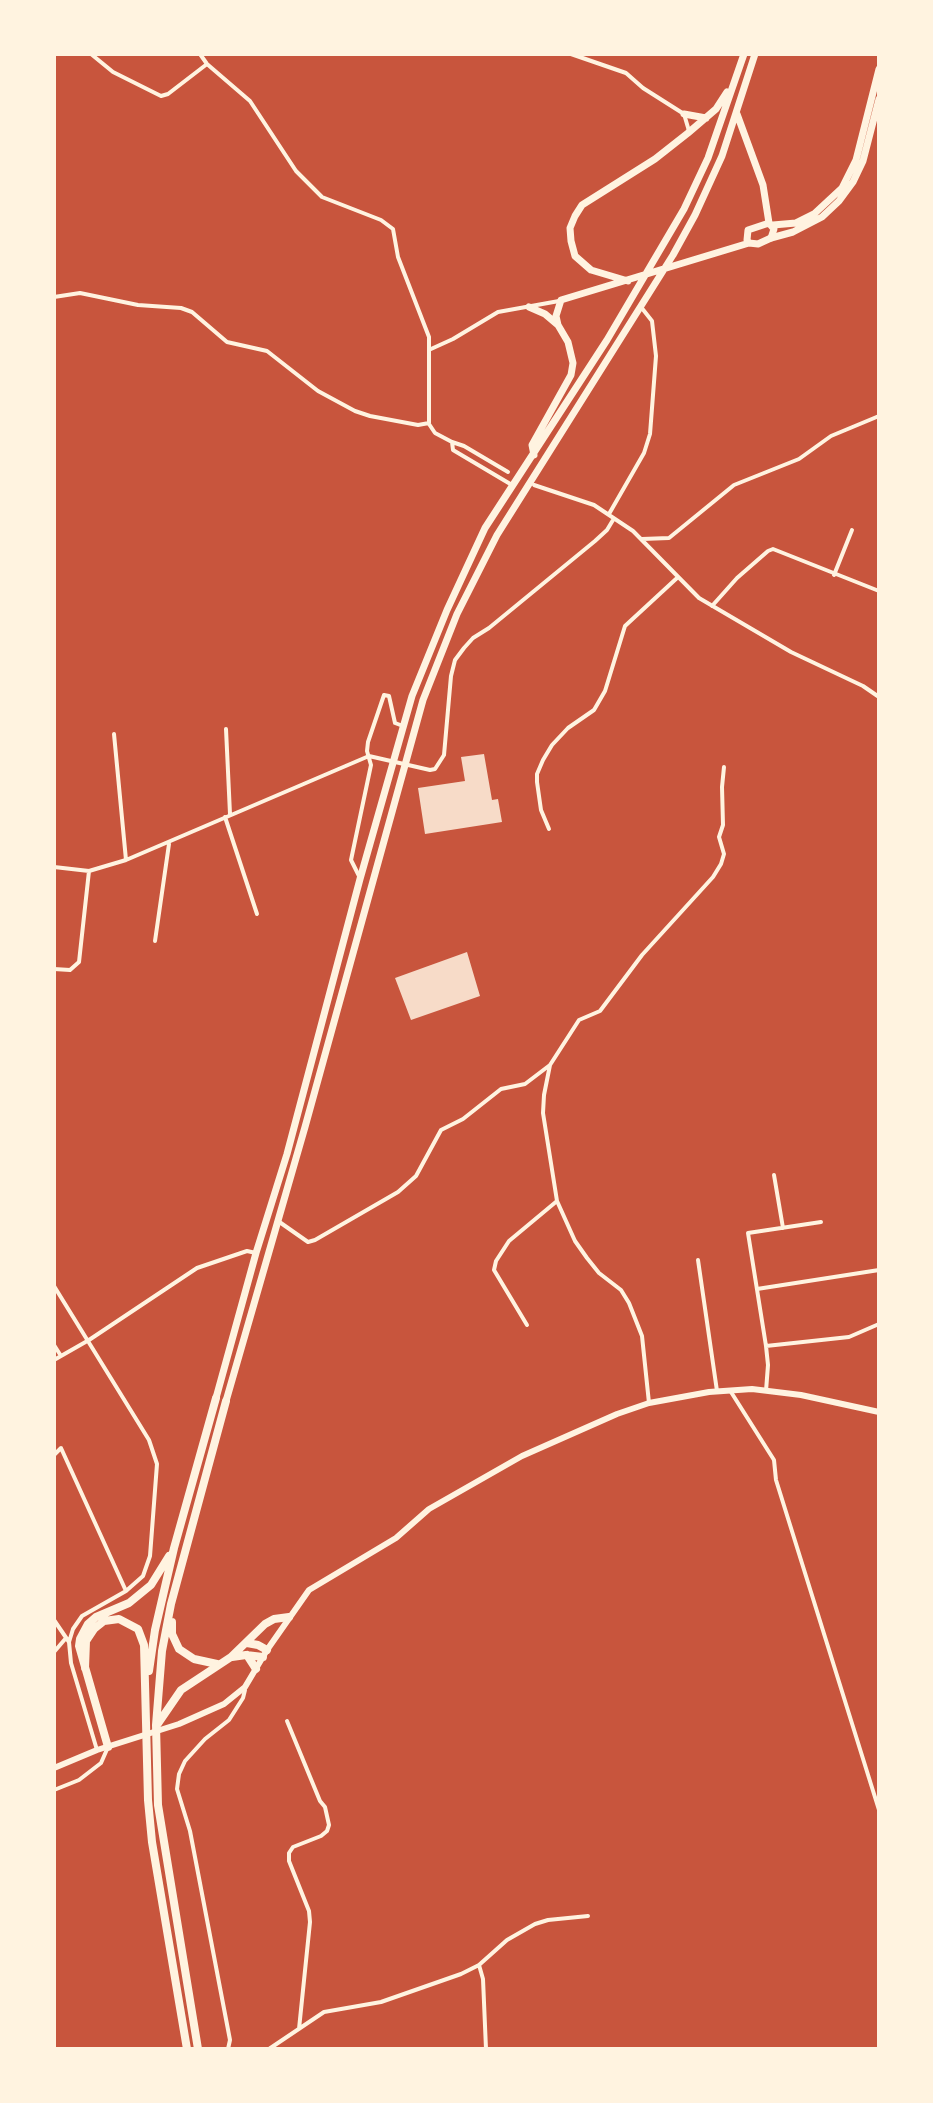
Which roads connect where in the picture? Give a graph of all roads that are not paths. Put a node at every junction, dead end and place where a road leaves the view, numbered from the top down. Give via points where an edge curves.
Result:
1 (91, 54) edge
2 (200, 54) edge
3 (571, 54) edge
4 (744, 54) edge
5 (755, 54) edge
6 (207, 64) junction
7 (879, 69) edge
8 (735, 80) junction
9 (879, 99) edge
10 (736, 113) junction
11 (684, 114) junction
12 (706, 118) junction
13 (688, 133) junction
14 (860, 160) junction
15 (771, 224) junction
16 (747, 233) junction
17 (771, 238) junction
18 (749, 243) junction
19 (726, 248) junction
20 (628, 281) junction
21 (54, 297) edge
22 (561, 300) junction
23 (640, 306) junction
24 (529, 307) junction
25 (558, 325) junction
26 (430, 349) junction
27 (879, 416) edge
28 (429, 423) junction
29 (452, 442) junction
30 (534, 455) junction
31 (508, 472) dead end
32 (512, 485) junction
33 (534, 485) dead end
34 (609, 514) junction
35 (613, 520) junction
36 (852, 530) dead end
37 (641, 539) junction
38 (834, 575) junction
39 (677, 578) junction
40 (879, 591) edge
41 (712, 606) junction
42 (879, 697) edge
43 (403, 726) junction
44 (226, 729) dead end
45 (114, 734) dead end
46 (369, 756) junction
47 (724, 767) dead end
48 (227, 816) junction
49 (549, 829) dead end
50 (169, 843) junction
51 (126, 860) junction
52 (54, 867) edge
53 (89, 871) junction
54 (360, 879) junction
55 (257, 914) dead end
56 (155, 941) dead end
57 (54, 969) edge
58 (550, 1065) junction
59 (774, 1175) dead end
60 (557, 1201) junction
61 (278, 1221) junction
62 (821, 1222) dead end
63 (783, 1228) junction
64 (256, 1253) junction
65 (698, 1260) dead end
66 (879, 1270) edge
67 (54, 1286) edge
68 (757, 1289) junction
69 (879, 1324) edge
70 (527, 1325) dead end
71 (89, 1340) junction
72 (54, 1345) edge
73 (766, 1346) junction
74 (61, 1356) junction
75 (54, 1360) edge
76 (730, 1390) junction
77 (717, 1391) junction
78 (766, 1391) junction
79 (216, 1398) joint
80 (226, 1401) joint
81 (649, 1403) junction
82 (879, 1412) edge
83 (54, 1455) edge
84 (174, 1548) junction
85 (126, 1591) junction
86 (171, 1604) junction
87 (289, 1617) junction
88 (54, 1620) edge
89 (68, 1640) junction
90 (247, 1643) junction
91 (54, 1652) edge
92 (265, 1654) junction
93 (246, 1655) junction
94 (231, 1657) junction
95 (218, 1664) junction
96 (85, 1668) junction
97 (256, 1669) junction
98 (245, 1687) junction
99 (146, 1692) junction
100 (287, 1721) dead end
101 (156, 1725) junction
102 (108, 1747) junction
103 (97, 1750) junction
104 (54, 1768) edge
105 (54, 1790) edge
106 (879, 1810) edge
107 (588, 1916) dead end
108 (479, 1965) junction
109 (299, 2029) junction
110 (187, 2049) edge
111 (198, 2049) edge
112 (228, 2049) edge
113 (269, 2049) edge
114 (486, 2049) edge

1 - 6 street via 113,72 161,96
2 - 6 street
3 - 11 street via 626,73
4 - 8 main road
5 - 10 main road
6 - 26 street via 250,101 289,161 322,197 393,229
7 - 14 main road
8 - 12 main road
8 - 30 main road via 708,158 660,252
9 - 14 main road
10 - 15 main road via 763,185
10 - 23 main road via 722,156 673,255
11 - 12 main road
11 - 13 street
12 - 13 main road
13 - 20 main road via 582,205 570,228 575,256 591,270
14 - 15 main road via 842,188 814,214 796,223
14 - 17 main road via 853,182 822,217
15 - 16 main road
15 - 17 main road
16 - 18 main road
16 - 19 main road
17 - 18 main road
18 - 19 main road
19 - 20 main road
20 - 22 main road
21 - 28 street via 80,293 181,308 227,342 267,351 318,391 355,411
22 - 24 street
22 - 25 main road
23 - 34 street via 654,329 650,434
23 - 61 main road via 497,535 445,642 411,733
24 - 25 main road
24 - 26 street via 498,312
25 - 30 main road via 568,342 571,375 532,445
26 - 28 street
27 - 37 street via 831,436 799,459 734,485 669,538
28 - 29 street
29 - 31 street
29 - 32 street via 453,450
30 - 32 main road
32 - 43 main road via 485,528 447,610
33 - 34 street
34 - 35 street
35 - 37 street
35 - 46 street via 595,541 473,638 455,660 443,760 430,770
36 - 38 street
37 - 39 street
38 - 40 street
38 - 41 street via 773,549
39 - 41 street
39 - 49 street via 625,626 594,710 568,728 543,760 537,782
41 - 42 street
43 - 46 street via 395,723 389,696 384,695 368,742
43 - 54 main road
44 - 48 street
45 - 51 street
46 - 48 street
46 - 54 street via 351,860
47 - 58 street via 721,864 600,1011 579,1020
48 - 50 street
48 - 55 street
50 - 51 street
50 - 56 street
51 - 53 street
52 - 53 street
53 - 57 street via 79,962 70,970
54 - 64 main road
58 - 60 street via 543,1113
58 - 61 street via 525,1084 501,1089 441,1130 416,1176 398,1192 315,1240 308,1242
59 - 63 street
60 - 70 street via 509,1241 496,1261 494,1270
60 - 81 street via 587,1258 629,1303 642,1336
61 - 80 main road
62 - 63 street
63 - 68 street via 748,1233
64 - 71 street via 247,1251 197,1268
64 - 79 main road
65 - 77 street
66 - 68 street
67 - 71 street
68 - 73 street
69 - 73 street via 849,1337
71 - 74 street
71 - 85 street via 149,1440 157,1464 150,1556 143,1576
72 - 74 street
73 - 78 street
74 - 75 street
76 - 77 street
76 - 78 street
76 - 106 street via 774,1460
77 - 81 street
78 - 82 street
79 - 84 highway
80 - 86 highway
81 - 87 street via 522,1456 429,1509 396,1538 309,1590
83 - 85 street via 61,1448
84 - 96 highway via 144,1591 88,1624 79,1646
84 - 99 highway
85 - 89 street via 82,1616
86 - 95 highway via 172,1634 179,1649
86 - 101 highway
87 - 90 highway via 265,1624
87 - 92 street
88 - 89 street
89 - 91 street
89 - 103 street
90 - 92 highway
90 - 94 highway
92 - 93 highway
92 - 97 street
93 - 94 highway
93 - 97 highway
94 - 95 highway
95 - 101 highway via 181,1690
96 - 99 highway via 86,1641 94,1629 119,1619 142,1636
96 - 102 highway
97 - 98 street
98 - 102 street via 213,1711
98 - 112 street via 229,1720 185,1761 177,1789 193,1846
99 - 110 highway via 152,1842
100 - 109 street via 329,1825 289,1853 309,1911
101 - 111 highway via 160,1817
102 - 103 street
102 - 105 street via 101,1763
103 - 104 street
107 - 108 street via 535,1924
108 - 109 street via 381,2002 324,2012
108 - 114 street
109 - 113 street

